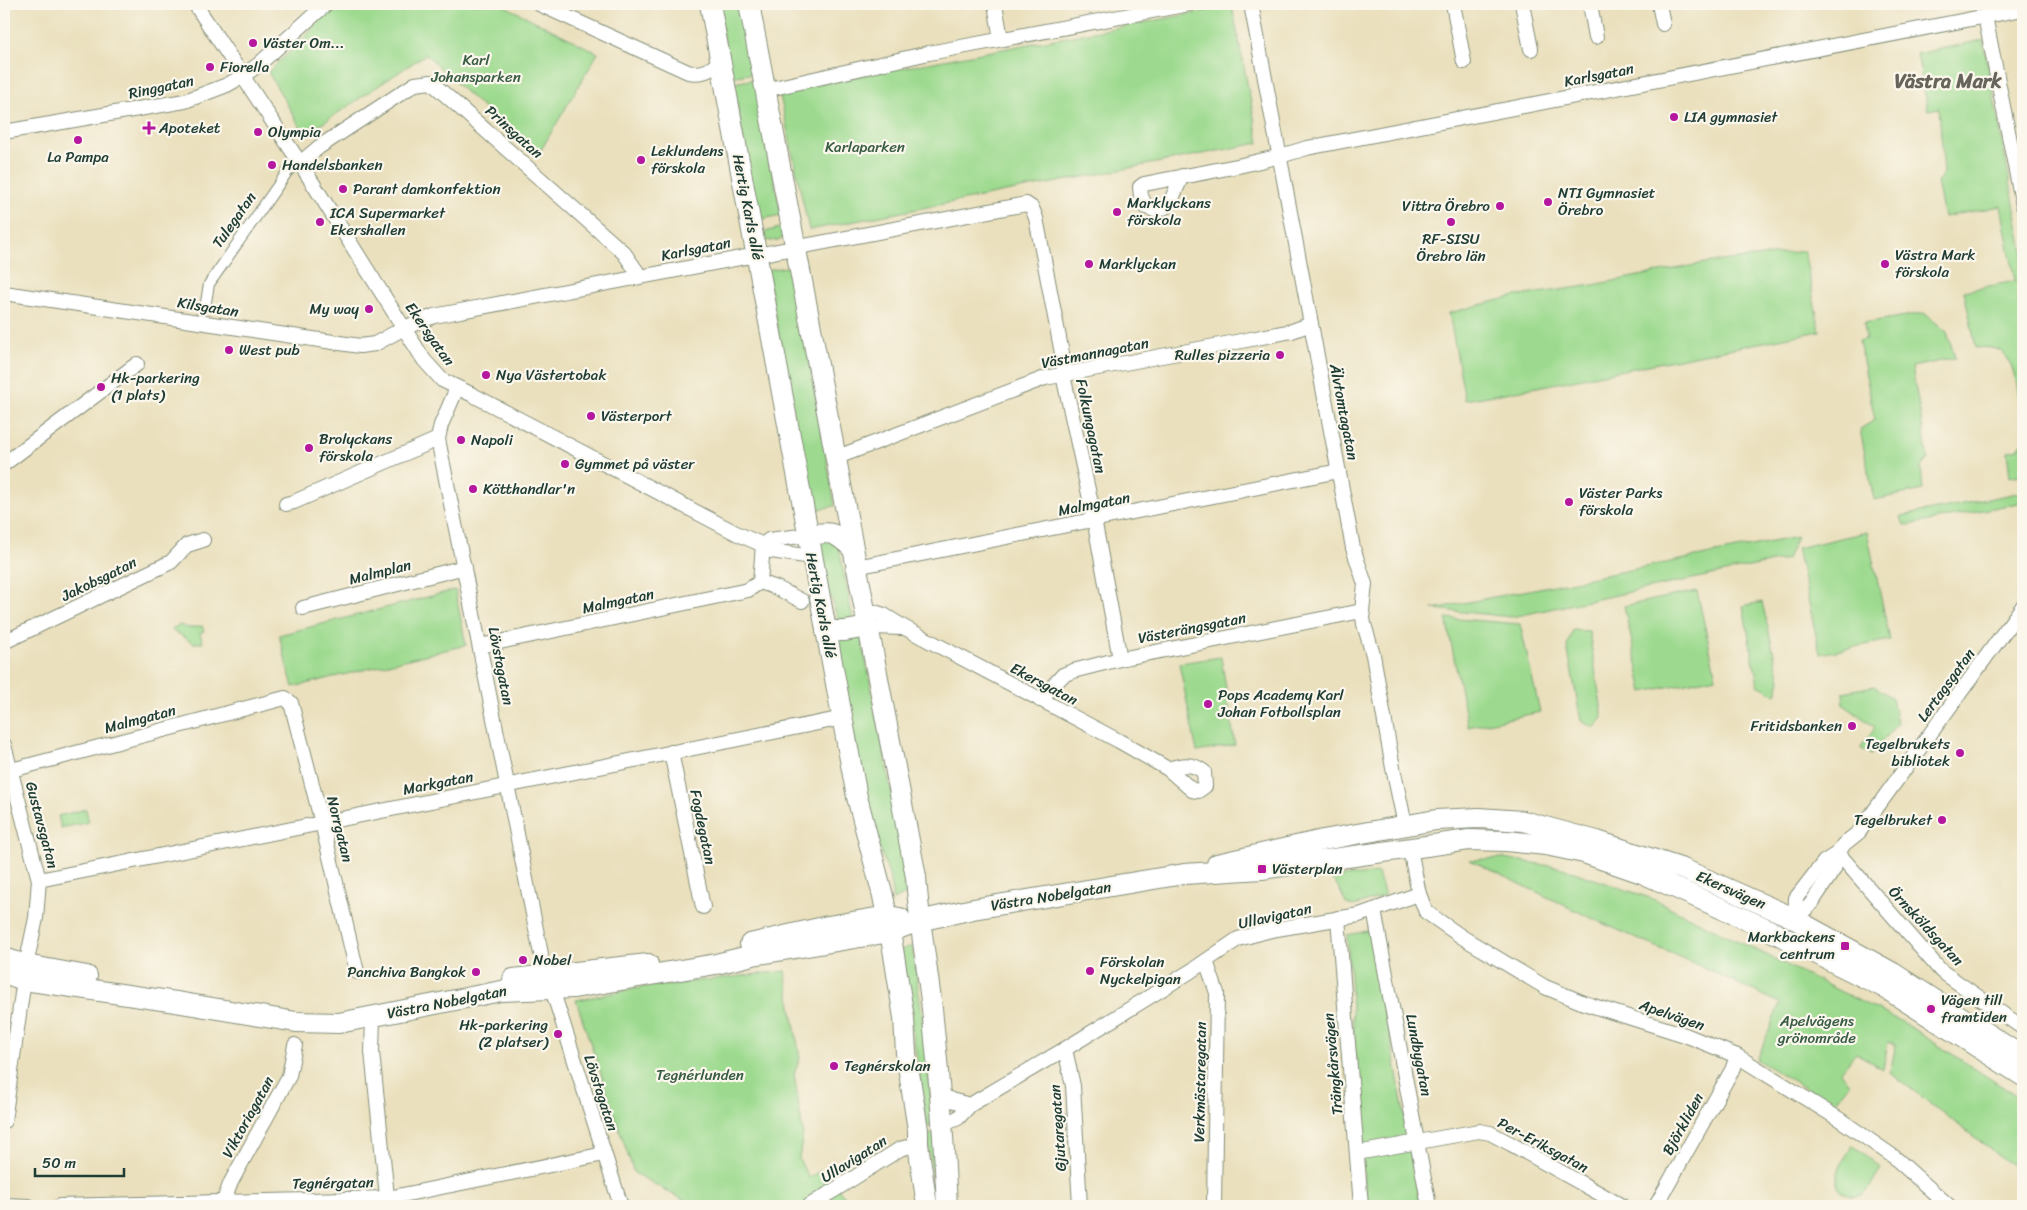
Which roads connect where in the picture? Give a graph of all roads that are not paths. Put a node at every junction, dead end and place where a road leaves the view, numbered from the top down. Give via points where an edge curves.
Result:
1 (195, 4) edge
2 (326, 4) edge
3 (539, 4) edge
4 (710, 4) edge
5 (749, 4) edge
6 (995, 4) edge
7 (1189, 4) edge
8 (1251, 4) edge
9 (1453, 4) edge
10 (1522, 4) edge
11 (1590, 4) edge
12 (1659, 4) edge
13 (2023, 9) edge
14 (1985, 16) junction
15 (1663, 24) dead end
16 (1596, 37) dead end
17 (1001, 39) junction
18 (1530, 49) dead end
19 (720, 60) junction
20 (1464, 62) dead end
21 (243, 76) junction
22 (765, 90) junction
23 (4, 132) edge
24 (1280, 157) junction
25 (300, 163) junction
26 (1182, 176) dead end
27 (1026, 204) joint
28 (2023, 206) edge
29 (795, 247) junction
30 (757, 254) junction
31 (640, 276) junction
32 (4, 293) edge
33 (206, 302) dead end
34 (1311, 324) junction
35 (404, 328) junction
36 (137, 364) dead end
37 (1063, 375) junction
38 (457, 388) junction
39 (438, 439) junction
40 (835, 458) junction
41 (4, 464) edge
42 (1339, 470) junction
43 (286, 504) dead end
44 (1094, 520) junction
45 (808, 535) junction
46 (204, 540) dead end
47 (763, 544) junction
48 (812, 557) junction
49 (854, 558) junction
50 (465, 567) junction
51 (760, 582) junction
52 (802, 601) dead end
53 (2023, 606) edge
54 (302, 608) dead end
55 (1362, 612) junction
56 (866, 618) junction
57 (826, 631) junction
58 (4, 642) edge
59 (480, 646) junction
60 (1120, 659) junction
61 (285, 698) joint
62 (1040, 700) junction
63 (843, 718) junction
64 (4, 745) edge
65 (671, 752) junction
66 (1168, 769) dead end
67 (7, 771) edge
68 (508, 785) junction
69 (322, 822) junction
70 (1405, 825) junction
71 (1410, 849) junction
72 (1838, 853) junction
73 (1184, 874) junction
74 (39, 880) junction
75 (1419, 894) junction
76 (703, 907) dead end
77 (1374, 910) junction
78 (1338, 918) junction
79 (1795, 919) junction
80 (919, 921) junction
81 (889, 924) junction
82 (1785, 937) junction
83 (541, 954) dead end
84 (4, 958) edge
85 (1206, 961) junction
86 (357, 972) dead end
87 (4, 973) edge
88 (25, 973) junction
89 (552, 989) junction
90 (1921, 1001) junction
91 (373, 1016) junction
92 (2023, 1028) edge
93 (295, 1045) dead end
94 (1065, 1049) junction
95 (1737, 1056) junction
96 (2017, 1063) edge
97 (940, 1094) junction
98 (970, 1105) junction
99 (4, 1121) edge
100 (942, 1125) junction
101 (1418, 1142) junction
102 (918, 1144) junction
103 (1356, 1153) junction
104 (604, 1154) junction
105 (225, 1202) junction
106 (388, 1202) edge
107 (197, 1204) edge
108 (4, 1205) edge
109 (28, 1206) edge
110 (60, 1206) edge
111 (621, 1206) edge
112 (809, 1206) edge
113 (927, 1206) edge
114 (947, 1206) edge
115 (1080, 1206) edge
116 (1214, 1206) edge
117 (1361, 1206) edge
118 (1429, 1206) edge
119 (1622, 1206) edge
120 (1656, 1206) edge
121 (1949, 1206) edge

1 - 21 street, Ekersgatan
2 - 21 street, Ringgatan
3 - 19 street via 688,72 708,71
4 - 19 main road, Hertig Karls allé
5 - 22 main road
6 - 17 street
7 - 17 street
8 - 24 street, Älvtomtagatan
9 - 20 street
10 - 18 street
11 - 16 street
12 - 15 street
13 - 14 street, Karlsgatan
14 - 24 street, Karlsgatan via 1317,147
14 - 28 street
17 - 22 street
19 - 30 main road, Hertig Karls allé
21 - 23 street, Ringgatan via 185,101
21 - 25 street, Ekersgatan
22 - 29 main road
24 - 26 street, Karlsgatan
24 - 34 street, Älvtomtagatan
25 - 31 street, Prinsgatan via 415,84 431,82 624,253
25 - 33 street, Tulegatan via 288,171 209,284
25 - 35 street, Ekersgatan
27 - 29 street, Karlsgatan
27 - 37 street, Folkungagatan via 1032,208 1036,218 1064,364
29 - 30 street, Karlsgatan
29 - 40 main road
30 - 31 street, Karlsgatan
30 - 45 main road, Hertig Karls allé
31 - 35 street, Karlsgatan via 434,316
32 - 35 street, Kilsgatan via 360,346 375,344
34 - 37 street, Västmannagatan via 1273,335
34 - 42 street, Älvtomtagatan
35 - 38 street, Ekersgatan via 424,360 442,380
36 - 41 street
37 - 40 street, Västmannagatan via 1045,378
37 - 44 street, Folkungagatan
38 - 39 street, Lövstagatan
38 - 47 street, Ekersgatan
39 - 43 street
39 - 50 street, Lövstagatan
40 - 49 main road
42 - 44 street, Malmgatan
42 - 55 street, Älvtomtagatan via 1353,548 1365,584
44 - 49 street, Malmgatan
44 - 60 street, Folkungagatan
45 - 47 street via 769,540
45 - 48 main road, Hertig Karls allé
45 - 49 main road via 824,532 838,535
46 - 58 street, Jakobsgatan via 187,545 171,562
47 - 48 street, Ekersgatan via 771,551
47 - 51 street
48 - 57 main road, Hertig Karls allé
49 - 56 main road
50 - 54 street, Malmplan
50 - 59 street, Lövstagatan
51 - 52 street
51 - 59 street, Malmgatan via 736,593
53 - 72 street, Lertagsgatan via 1859,832
55 - 60 street, Västerängsgatan
55 - 70 street, Älvtomtagatan
56 - 57 main road via 845,631
56 - 62 street, Ekersgatan via 905,628
56 - 80 main road via 916,877
57 - 63 main road, Hertig Karls allé
59 - 68 street, Lövstagatan
60 - 62 street, Västerängsgatan via 1063,675
61 - 67 street, Malmgatan
61 - 69 street, Norrgatan via 291,703
62 - 66 street, Ekersgatan
63 - 65 street, Markgatan
63 - 81 main road, Hertig Karls allé via 857,796
64 - 67 street, Gustavsgatan
65 - 68 street, Markgatan
65 - 76 street, Fogdegatan
67 - 74 street, Gustavsgatan
68 - 69 street, Markgatan
68 - 83 street, Lövstagatan
69 - 74 street, Markgatan
69 - 86 street, Norrgatan
70 - 71 main road
70 - 73 main road, Västra Nobelgatan via 1232,859
70 - 79 main road, Ekersvägen via 1479,818 1523,821 1683,869
71 - 73 main road, Västra Nobelgatan via 1236,872
71 - 75 street, Apelvägen
71 - 82 main road, Ekersvägen via 1469,840 1546,844 1642,873
72 - 79 street, Lertagsgatan via 1834,869 1810,904
72 - 92 street, Örnsköldsgatan via 1942,971
73 - 80 main road, Västra Nobelgatan
74 - 88 street, Gustavsgatan via 36,918
75 - 77 street, Ullavigatan
75 - 95 street, Apelvägen via 1426,912 1545,987
77 - 78 street, Ullavigatan
77 - 101 street, Lundbygatan
78 - 85 street, Ullavigatan via 1253,934 1238,939
78 - 103 street, Trängkårsvägen
79 - 82 main road
79 - 90 main road, Ekersvägen via 1893,973
80 - 81 main road, Västra Nobelgatan
80 - 97 main road
81 - 88 main road, Västra Nobelgatan via 828,926 718,952 642,965 524,976 372,1007 338,1010 273,1009
81 - 89 main road, Västra Nobelgatan via 716,964
81 - 102 main road, Hertig Karls allé via 904,1018
82 - 90 main road, Ekersvägen via 1885,988
84 - 88 main road, Västra Nobelgatan
85 - 94 street, Ullavigatan
85 - 116 street, Verkmästaregatan via 1217,993
87 - 88 main road, Västra Nobelgatan
88 - 91 main road, Västra Nobelgatan via 296,1022 339,1023
88 - 99 street, Gustavsgatan
89 - 91 main road, Västra Nobelgatan via 494,992
89 - 104 street, Lövstagatan
90 - 96 main road, Ekersvägen
91 - 106 street via 372,1052
93 - 105 street, Viktoriagatan via 289,1076 231,1182
94 - 98 street, Ullavigatan
94 - 115 street, Gjutaregatan via 1073,1086
95 - 120 street, Björkliden
95 - 121 street, Apelvägen via 1894,1157
97 - 98 street
97 - 100 main road
98 - 100 street, Ullavigatan via 958,1118
100 - 114 main road
101 - 103 street, Per-Eriksgatan
101 - 118 street, Lundbygatan
101 - 119 street, Per-Eriksgatan via 1467,1132 1490,1133
102 - 112 street, Ullavigatan via 900,1149
102 - 113 main road, Hertig Karls allé
103 - 117 street, Trängkårsvägen
104 - 106 street, Tegnérgatan
104 - 111 street, Lövstagatan
105 - 106 street, Tegnérgatan
105 - 107 street, Tegnérgatan
107 - 110 street, Tegnérgatan
108 - 109 street

